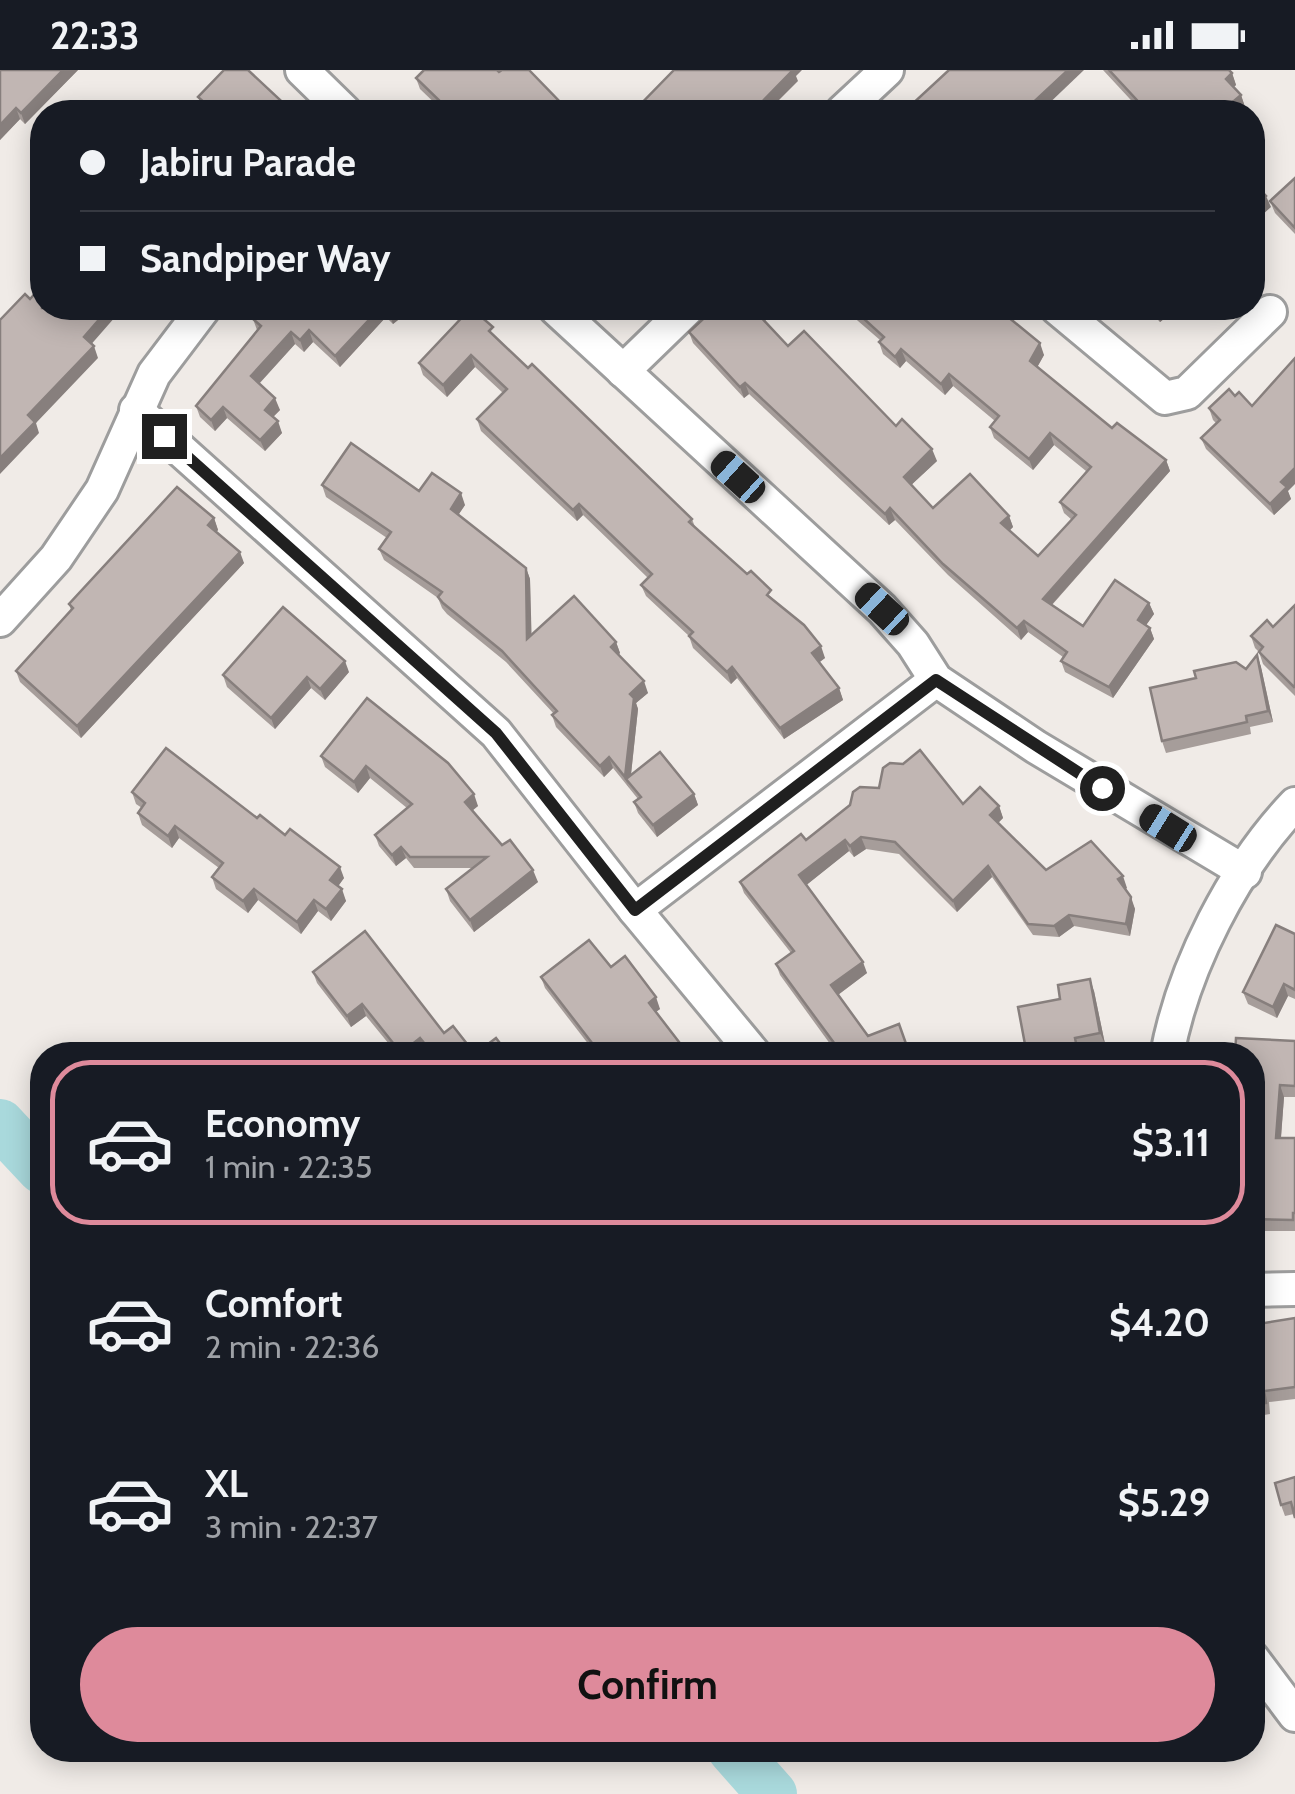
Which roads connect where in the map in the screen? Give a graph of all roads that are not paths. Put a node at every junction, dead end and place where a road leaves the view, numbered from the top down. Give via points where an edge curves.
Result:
1 (302, 70) edge
2 (887, 70) edge
3 (332, 100) edge
4 (855, 100) edge
5 (1270, 312) dead end
6 (1265, 317) edge
7 (195, 320) edge
8 (568, 320) edge
9 (676, 320) edge
10 (1071, 320) edge
11 (1262, 320) edge
12 (623, 371) junction
13 (136, 410) junction
14 (0, 620) edge
15 (936, 680) junction
16 (1295, 804) edge
17 (1246, 872) junction
18 (635, 910) junction
19 (745, 1042) edge
20 (1171, 1042) edge
21 (1295, 1289) edge
22 (1265, 1290) edge
23 (1265, 1675) edge
24 (1295, 1715) edge

1 - 3 street
2 - 4 street
5 - 6 street
7 - 13 street
8 - 12 street
9 - 12 street
10 - 11 street via 1165,398 1187,393
12 - 15 street via 882,609
13 - 14 street via 102,490 56,558
13 - 18 street via 496,733
15 - 17 street
15 - 18 street
16 - 17 street
17 - 20 street via 1194,960
18 - 19 street
21 - 22 street
23 - 24 street

